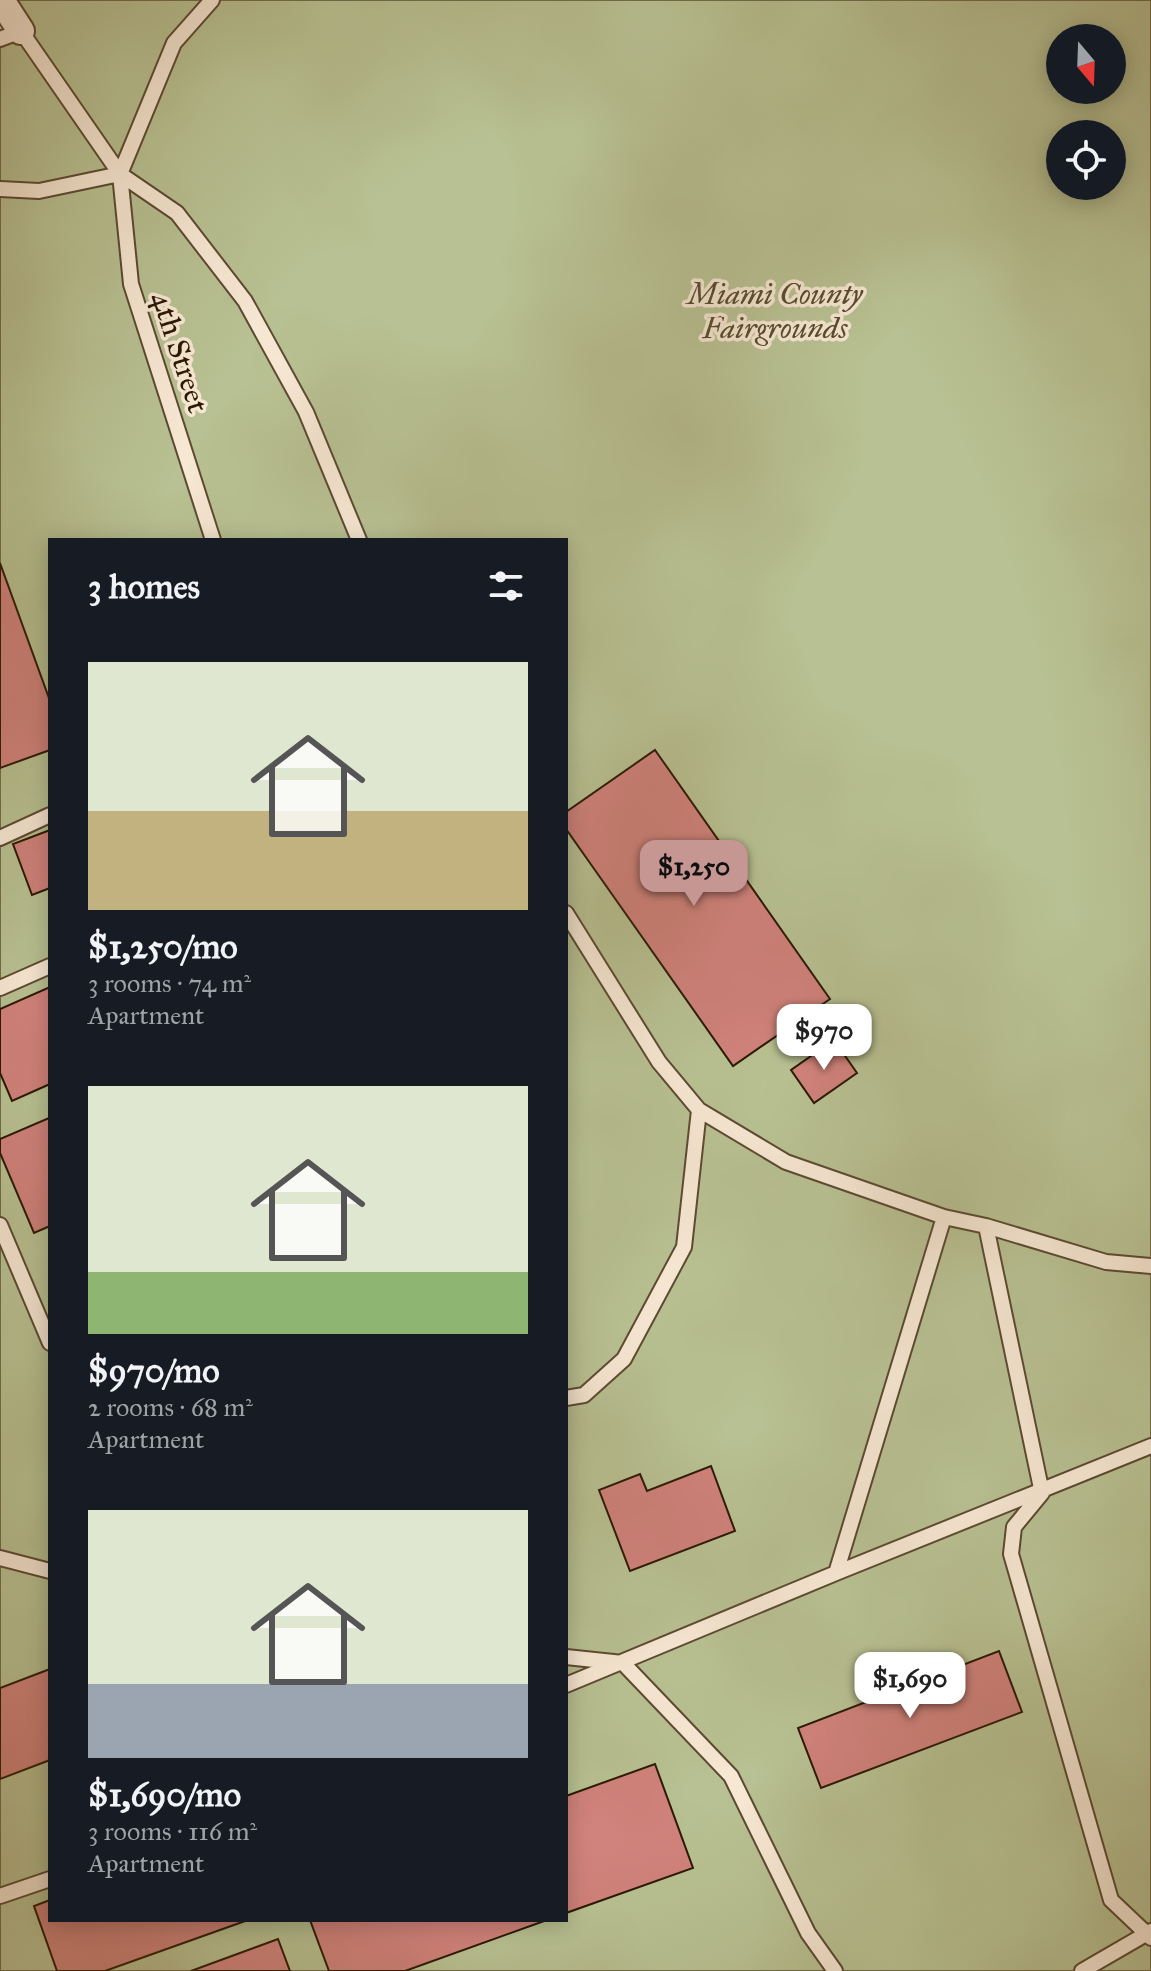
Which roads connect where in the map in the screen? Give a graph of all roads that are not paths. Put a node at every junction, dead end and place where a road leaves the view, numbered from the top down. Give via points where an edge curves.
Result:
1 (1, 0) edge
2 (212, 0) edge
3 (11, 35) edge
4 (120, 174) junction
5 (0, 189) edge
6 (212, 538) edge
7 (358, 538) edge
8 (48, 816) edge
9 (0, 838) edge
10 (568, 916) edge
11 (48, 967) edge
12 (0, 988) edge
13 (699, 1110) junction
14 (944, 1217) junction
15 (0, 1225) edge
16 (986, 1226) junction
17 (1151, 1266) edge
18 (48, 1338) edge
19 (568, 1398) edge
20 (1151, 1446) edge
21 (1042, 1493) junction
22 (0, 1558) edge
23 (48, 1570) edge
24 (836, 1573) junction
25 (568, 1657) edge
26 (623, 1663) junction
27 (568, 1684) edge
28 (48, 1880) edge
29 (0, 1896) edge
30 (1150, 1934) edge
31 (835, 1971) edge
32 (1082, 1971) edge

1 - 3 street
2 - 4 lane via 174,43
3 - 4 lane
4 - 5 lane via 39,191
4 - 6 lane, 4th Street via 131,284
4 - 7 lane via 177,213 245,301 306,412
8 - 9 lane
10 - 13 lane via 659,1062
11 - 12 lane
13 - 14 lane via 786,1162
13 - 19 lane via 684,1247 624,1359 584,1395
14 - 16 lane
14 - 24 lane
15 - 18 lane
16 - 17 lane via 1106,1262
16 - 21 lane
20 - 21 lane
21 - 24 lane
21 - 30 lane via 1014,1527 1011,1554 1111,1900
22 - 23 lane
24 - 26 lane
25 - 26 lane
26 - 27 lane
26 - 31 lane via 731,1776 808,1933
28 - 29 lane
30 - 32 lane

